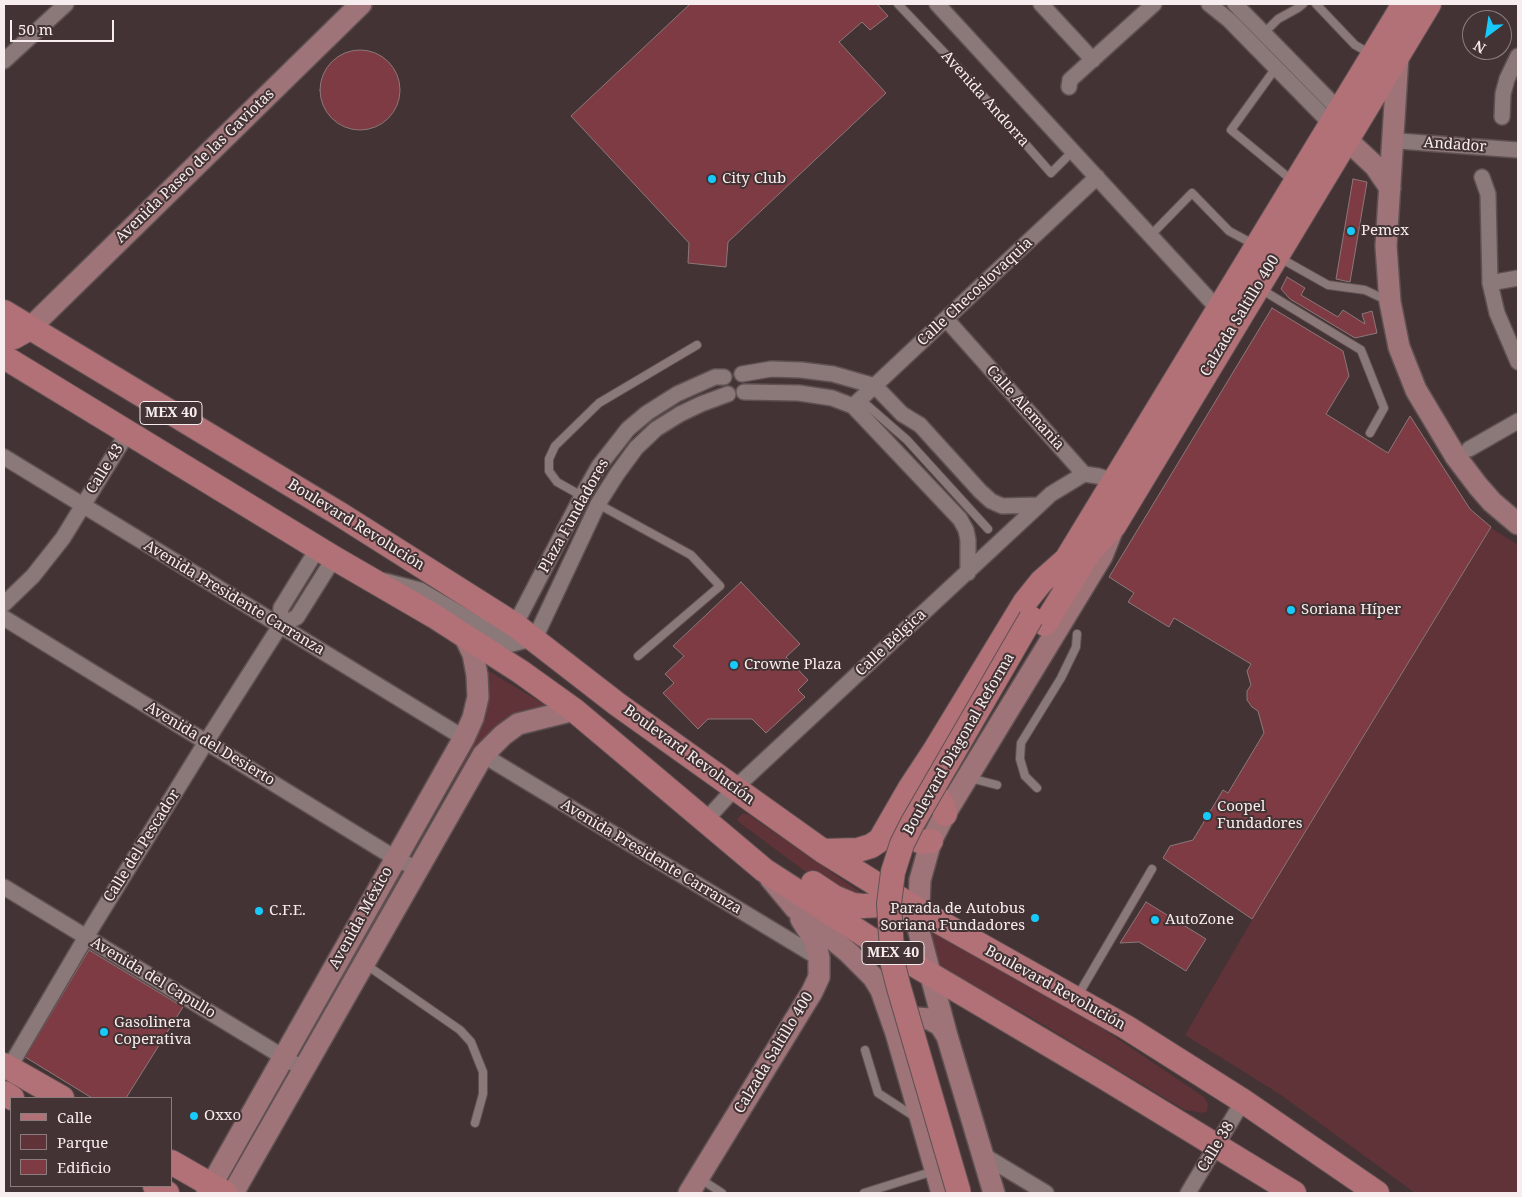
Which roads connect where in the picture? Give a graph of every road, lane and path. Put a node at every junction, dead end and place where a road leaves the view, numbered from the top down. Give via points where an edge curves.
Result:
1 (66, 4) edge
2 (360, 4) edge
3 (898, 4) edge
4 (937, 4) edge
5 (1041, 4) edge
6 (1154, 4) edge
7 (1209, 4) edge
8 (1235, 4) edge
9 (1303, 4) edge
10 (1316, 4) edge
11 (1404, 4) edge
12 (1429, 4) edge
13 (1264, 33) junction
14 (1373, 55) junction
15 (1398, 56) junction
16 (1518, 56) edge
17 (1093, 60) junction
18 (4, 61) edge
19 (1275, 69) junction
20 (1069, 87) dead end
21 (1502, 117) dead end
22 (1343, 126) junction
23 (1393, 139) junction
24 (1518, 150) edge
25 (1073, 152) junction
26 (1097, 177) junction
27 (1482, 177) dead end
28 (1295, 183) junction
29 (1390, 188) junction
30 (1150, 236) junction
31 (1267, 251) junction
32 (1518, 278) edge
33 (1490, 284) junction
34 (1257, 287) junction
35 (1390, 302) junction
36 (1219, 310) junction
37 (4, 312) edge
38 (946, 319) junction
39 (30, 328) junction
40 (4, 338) edge
41 (697, 346) dead end
42 (4, 357) edge
43 (1518, 362) edge
44 (742, 374) junction
45 (724, 377) junction
46 (875, 386) junction
47 (744, 392) junction
48 (728, 394) junction
49 (856, 402) junction
50 (1518, 421) edge
51 (128, 432) junction
52 (1370, 433) dead end
53 (1469, 450) dead end
54 (4, 457) edge
55 (1084, 474) junction
56 (1114, 480) junction
57 (582, 496) junction
58 (598, 504) junction
59 (82, 505) junction
60 (1039, 505) junction
61 (1518, 524) edge
62 (1114, 526) junction
63 (988, 529) dead end
64 (326, 553) junction
65 (1068, 558) junction
66 (968, 572) junction
67 (369, 578) junction
68 (4, 604) edge
69 (4, 618) edge
70 (1038, 621) junction
71 (515, 625) junction
72 (280, 626) junction
73 (1078, 634) dead end
74 (464, 635) junction
75 (535, 638) junction
76 (638, 656) dead end
77 (574, 710) junction
78 (464, 738) junction
79 (206, 742) junction
80 (483, 755) junction
81 (966, 778) junction
82 (997, 785) dead end
83 (735, 788) junction
84 (910, 788) junction
85 (1037, 788) dead end
86 (945, 814) junction
87 (895, 815) junction
88 (705, 821) junction
89 (931, 841) junction
90 (736, 845) junction
91 (823, 851) junction
92 (395, 858) junction
93 (417, 869) junction
94 (764, 870) junction
95 (1152, 870) dead end
96 (4, 887) edge
97 (795, 908) junction
98 (918, 910) junction
99 (86, 937) junction
100 (819, 958) junction
101 (363, 963) junction
102 (931, 976) junction
103 (1076, 998) junction
104 (896, 1033) junction
105 (947, 1036) junction
106 (865, 1050) dead end
107 (284, 1057) junction
108 (7, 1066) edge
109 (303, 1069) junction
110 (60, 1097) edge
111 (1244, 1101) junction
112 (921, 1120) junction
113 (475, 1123) dead end
114 (1217, 1146) junction
115 (983, 1155) junction
116 (172, 1163) edge
117 (935, 1170) junction
118 (694, 1186) edge
119 (219, 1191) edge
120 (722, 1193) edge
121 (864, 1193) edge
122 (942, 1193) edge
123 (960, 1193) edge
124 (974, 1193) edge
125 (994, 1193) edge
126 (1046, 1193) edge
127 (1188, 1193) edge
128 (1294, 1193) edge
129 (1376, 1193) edge

1 - 18 street
2 - 39 street, Avenida Paseo de las Gaviotas
3 - 25 lane, Avenida Andorra via 1051,173
4 - 25 street, Avenida Andorra
5 - 17 street
6 - 17 street
7 - 19 street via 1229,20
8 - 13 street
9 - 13 lane via 1278,19
10 - 14 lane via 1354,45
11 - 14 main road, Calzada Saltillo 400
12 - 15 main road, Calzada Saltillo 400
13 - 22 street
14 - 22 main road, Calzada Saltillo 400
15 - 22 main road, Calzada Saltillo 400
15 - 23 street
16 - 21 street via 1503,94
17 - 20 street via 1070,80
19 - 22 street
19 - 28 lane via 1231,130
22 - 28 main road, Calzada Saltillo 400
22 - 29 street
22 - 31 main road, Calzada Saltillo 400
23 - 24 street, Andador
23 - 29 street
25 - 26 street, Avenida Andorra
26 - 30 street, Avenida Andorra
26 - 38 street, Calle Checoslovaquia
27 - 33 street via 1488,194
28 - 31 main road, Calzada Saltillo 400
29 - 35 street via 1386,246
30 - 31 lane via 1192,193 1229,231
30 - 36 street, Avenida Andorra
31 - 34 main road, Calzada Saltillo 400
31 - 35 lane via 1328,286 1365,290
31 - 36 main road, Calzada Saltillo 400
32 - 33 street
33 - 43 street via 1496,313
34 - 52 lane via 1361,350 1384,408
34 - 62 main road, Calzada Saltillo 400
35 - 61 street via 1399,347 1416,390 1439,432 1478,486
36 - 56 main road, Calzada Saltillo 400
37 - 39 main road, Boulevard Revolución / MEX 40
38 - 46 street, Calle Checoslovaquia
38 - 55 street, Calle Alemania
39 - 40 main road via 14,338
39 - 71 main road, Boulevard Revolución / MEX 40 via 338,513
41 - 57 lane via 599,403 555,446 549,459 549,471 557,482
42 - 51 main road, MEX 40
44 - 45 street via 731,372
44 - 46 street via 771,369 801,370 832,374
44 - 47 street via 748,384
45 - 48 street via 723,386
45 - 57 street, Plaza Fundadores via 715,377 677,394 647,413 628,430 599,466
46 - 49 street, Calle Checoslovaquia
46 - 60 street via 902,414 920,425 991,501 1002,506
47 - 48 street via 738,396
47 - 49 street via 799,393
48 - 58 street, Plaza Fundadores via 700,404 656,429 636,448
49 - 63 lane via 907,440
49 - 66 street via 960,519 968,540
50 - 53 street
51 - 59 street, Calle 43
51 - 64 main road, MEX 40
54 - 59 street, Avenida Presidente Carranza
55 - 56 street
55 - 60 street, Calle Bélgica
56 - 65 main road, Calzada Saltillo 400
57 - 58 street
57 - 71 street, Plaza Fundadores
58 - 75 street, Plaza Fundadores
58 - 76 lane via 691,555 720,586
59 - 68 street, Calle 43 via 48,559
59 - 72 street, Avenida Presidente Carranza
60 - 66 street, Calle Bélgica
62 - 70 main road, Calzada Saltillo 400 via 1090,551
62 - 81 street via 1102,556
64 - 67 main road, MEX 40
64 - 72 street, Calle del Pescador via 282,608
65 - 70 main road, Calzada Saltillo 400
65 - 84 main road via 1041,582 1025,602
66 - 83 street, Calle Bélgica
67 - 74 main road, MEX 40
67 - 75 street via 420,590 512,644
69 - 79 street, Avenida del Desierto
70 - 123 main road, Boulevard Diagonal Reforma, bridge via 912,824 893,872 889,904 894,965
70 - 124 main road, Boulevard Diagonal Reforma via 924,831 906,878 902,907 906,956 923,1024
71 - 75 main road, Boulevard Revolución / MEX 40
72 - 78 street, Avenida Presidente Carranza
72 - 79 street, Calle del Pescador
73 - 85 lane via 1076,647 1061,678 1022,742 1020,759 1025,776
74 - 77 main road, MEX 40
74 - 78 street, Avenida México via 473,654 478,690 473,718
75 - 83 main road, Boulevard Revolución / MEX 40 via 617,704
77 - 80 street, Avenida México via 518,724
77 - 88 main road, MEX 40
78 - 92 street, Avenida México
79 - 92 street, Avenida del Desierto
79 - 99 street, Calle del Pescador
80 - 93 street, Avenida México
80 - 100 street, Avenida Presidente Carranza
81 - 82 lane
81 - 86 street
83 - 88 street, Calle Bélgica
83 - 91 main road, Boulevard Revolución / MEX 40
84 - 86 main road via 927,787 934,792
84 - 87 main road
86 - 89 street
87 - 89 main road via 897,824 908,836 922,842
87 - 91 main road via 880,840 871,846 858,850
88 - 90 main road, MEX 40
89 - 98 street via 920,880
90 - 94 main road, MEX 40
90 - 98 main road via 783,863 834,897 853,904 882,904
91 - 98 main road, Boulevard Revolución / MEX 40
92 - 93 street, Avenida del Desierto
92 - 107 street, Avenida México
93 - 101 street, Avenida México
94 - 97 street
94 - 102 main road, MEX 40
95 - 103 lane
96 - 99 street, Avenida del Capullo
97 - 100 street, Calzada Saltillo 400 via 815,941
97 - 104 street via 873,976
98 - 102 street via 918,928
98 - 103 main road, Boulevard Revolución / MEX 40
99 - 107 street, Avenida del Capullo
99 - 108 street, Calle del Pescador
100 - 118 street, Calzada Saltillo 400 via 819,977 812,992
101 - 109 street, Avenida México
101 - 113 lane via 460,1030 471,1042 483,1072 483,1094
102 - 105 street
102 - 114 main road, MEX 40
103 - 111 main road, Boulevard Revolución / MEX 40
104 - 105 street via 904,1023 916,1018 929,1018 940,1025
104 - 112 street
105 - 115 street
106 - 112 lane via 878,1093
107 - 109 street, Avenida del Capullo
107 - 119 street, Avenida México
108 - 110 main road
109 - 119 street, Avenida México
111 - 114 street, Calle 38
111 - 129 main road, Boulevard Revolución / MEX 40
112 - 117 street
114 - 127 street, Calle 38
114 - 128 main road, MEX 40
115 - 125 street
115 - 126 street
116 - 119 main road
117 - 121 lane
117 - 122 street
118 - 120 lane

